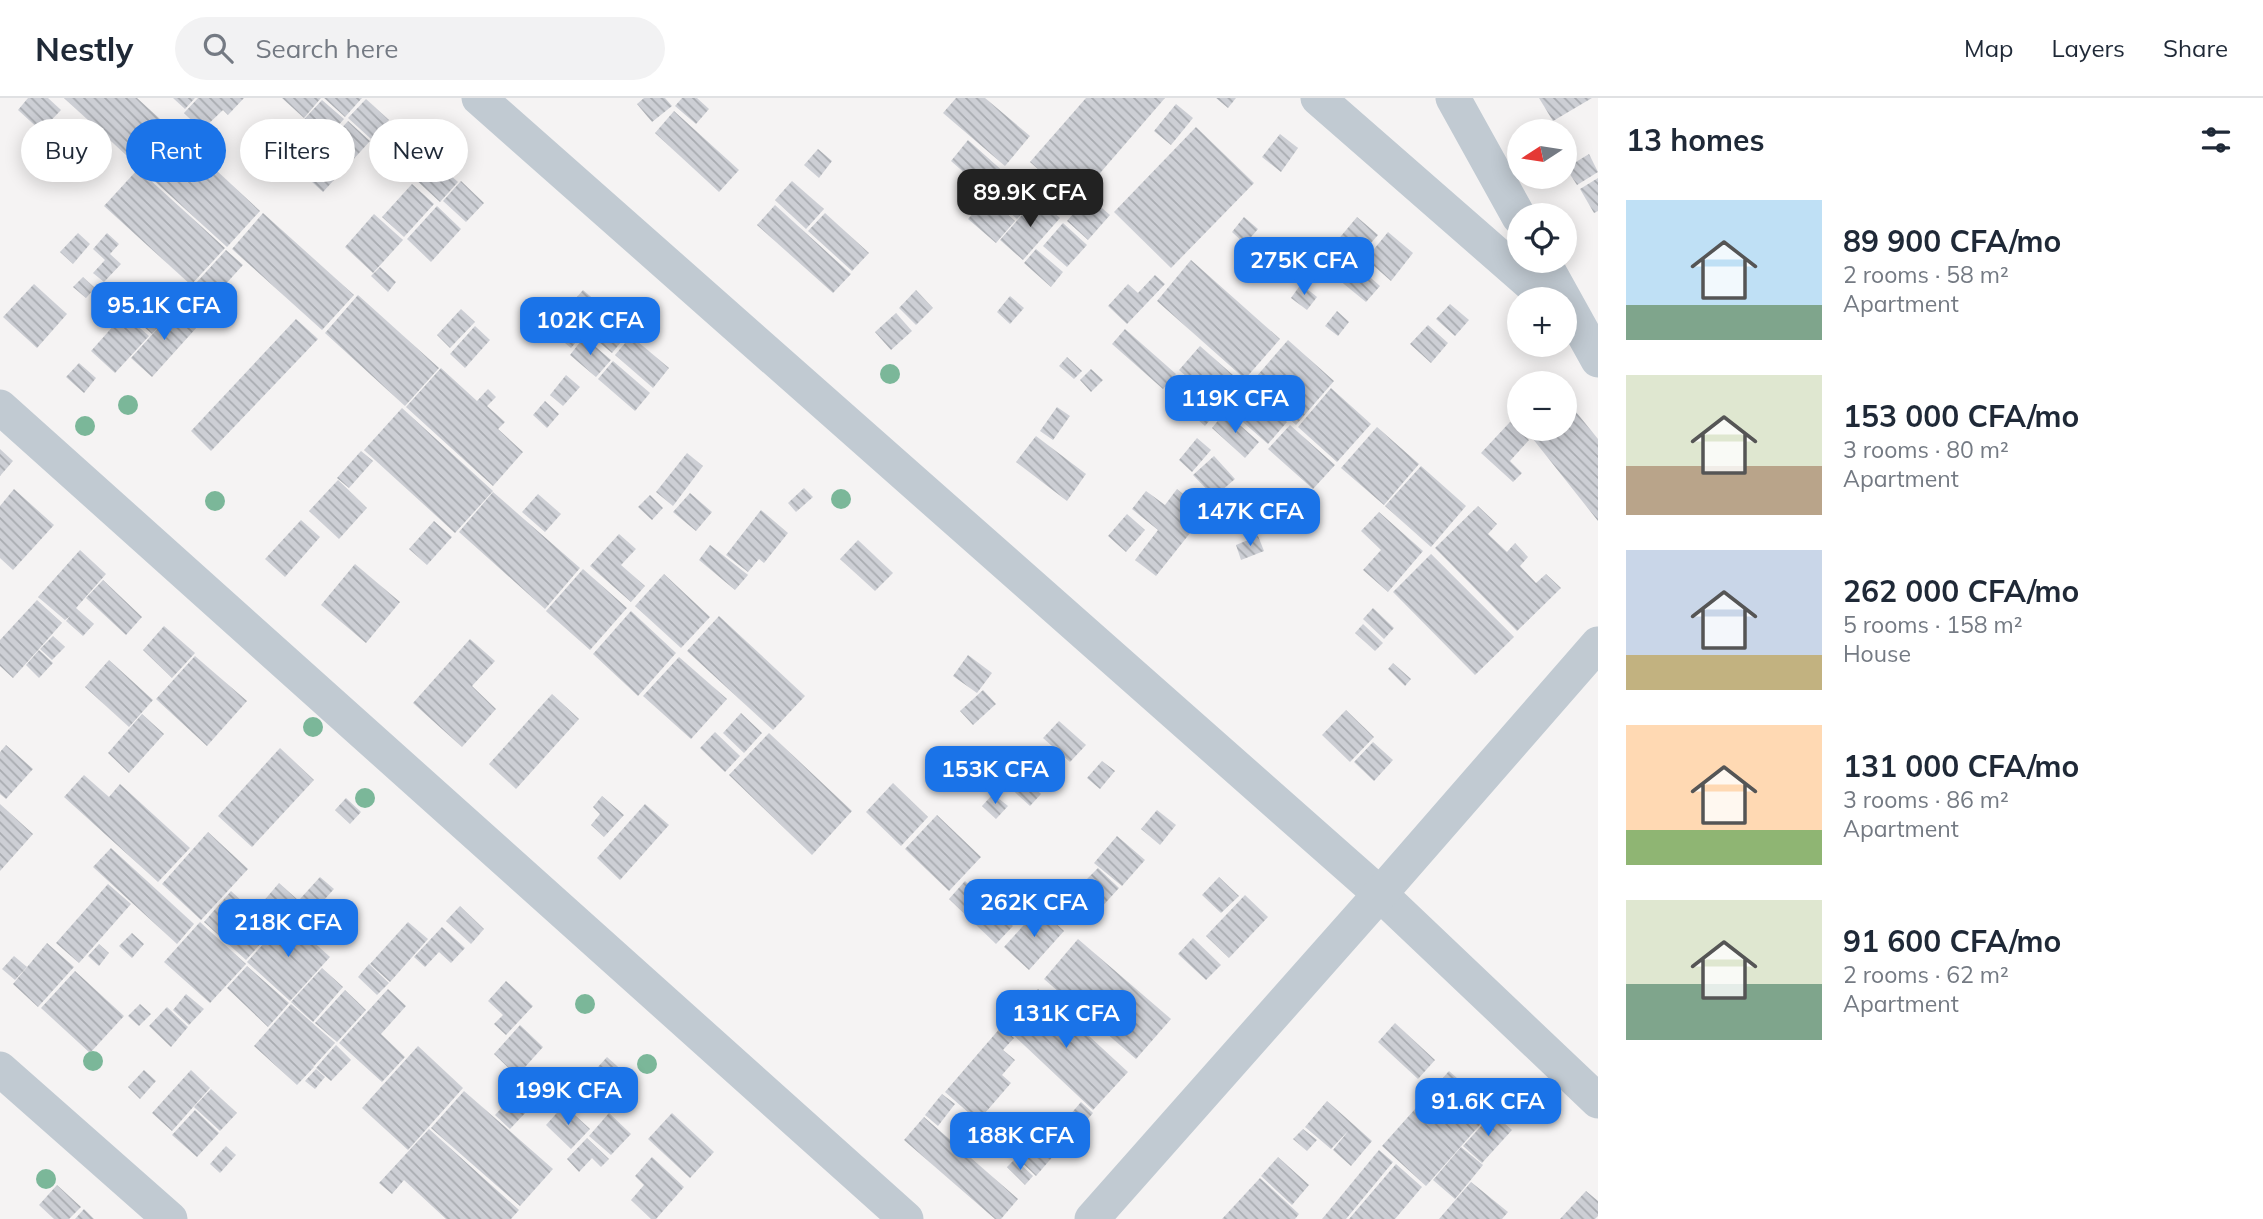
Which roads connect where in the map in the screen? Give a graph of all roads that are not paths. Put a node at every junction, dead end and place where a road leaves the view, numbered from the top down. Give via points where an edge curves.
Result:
1 (479, 98) edge
2 (1318, 98) edge
3 (1453, 98) edge
4 (1511, 203) edge
5 (1534, 287) edge
6 (1577, 327) edge
7 (1598, 360) edge
8 (0, 407) edge
9 (1598, 644) edge
10 (1380, 894) junction
11 (0, 1069) edge
12 (1598, 1101) edge
13 (170, 1219) edge
14 (906, 1219) edge
15 (1092, 1219) edge

1 - 10 street
2 - 5 street
3 - 4 street
6 - 7 street
8 - 14 street
9 - 10 street
10 - 12 street
10 - 15 street
11 - 13 street

